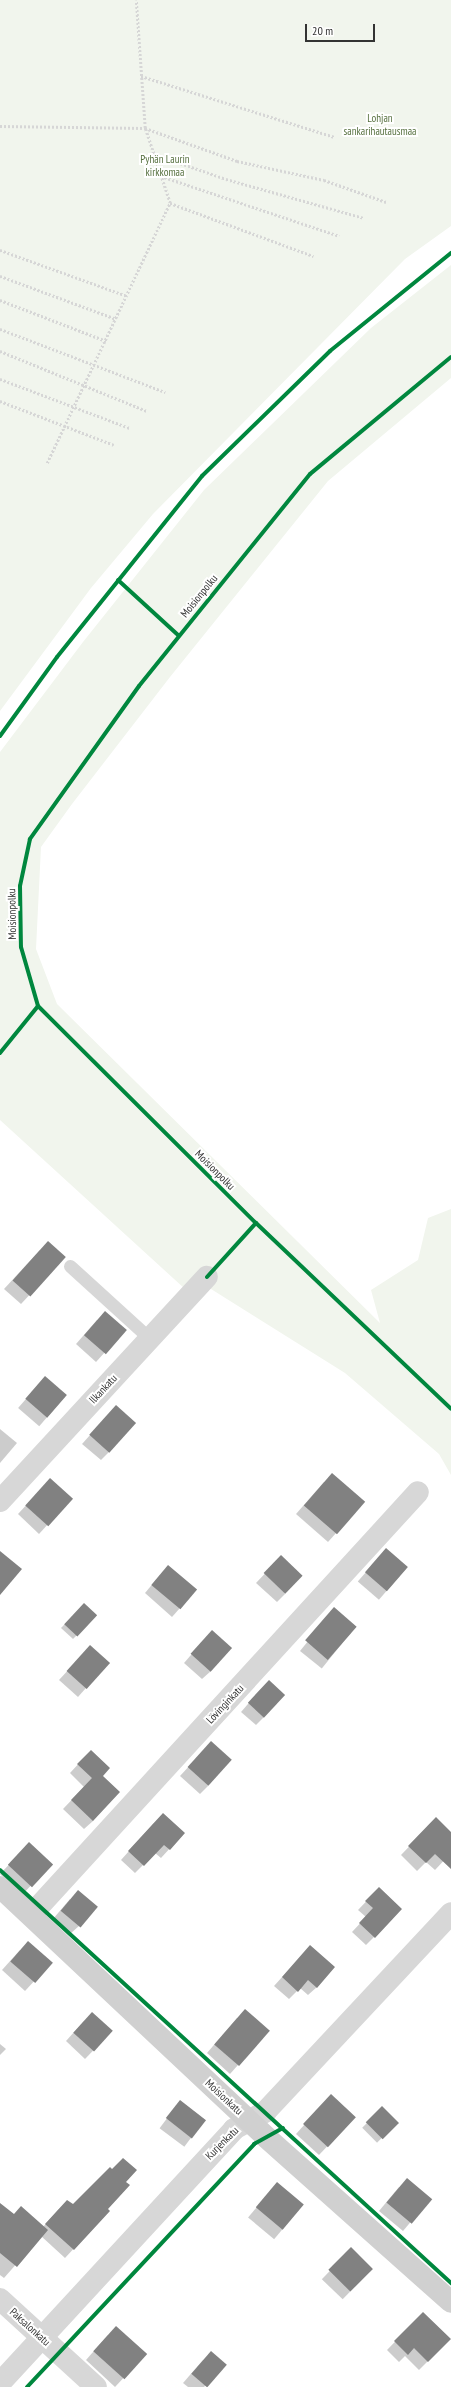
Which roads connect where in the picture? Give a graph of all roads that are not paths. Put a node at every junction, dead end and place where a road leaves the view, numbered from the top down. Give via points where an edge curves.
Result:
1 (70, 1266) dead end
2 (207, 1277) dead end
3 (149, 1338) junction
4 (418, 1492) dead end
5 (0, 1501) edge
6 (0, 1887) edge
7 (451, 1913) edge
8 (31, 1915) junction
9 (248, 2120) junction
10 (0, 2300) edge
11 (451, 2302) edge
12 (42, 2338) junction
13 (0, 2384) edge
14 (96, 2387) edge

1 - 3 lane
2 - 3 street, Ilkankatu
3 - 5 street, Ilkankatu
4 - 8 street, Lövinginkatu
6 - 8 street, Moisionkatu
7 - 9 street, Kurjenkatu via 266,2112
8 - 9 street, Moisionkatu
9 - 11 street, Moisionkatu
9 - 12 street, Kurjenkatu via 234,2129
10 - 12 street, Paksalonkatu
12 - 13 street, Kurjenkatu
12 - 14 street, Paksalonkatu

